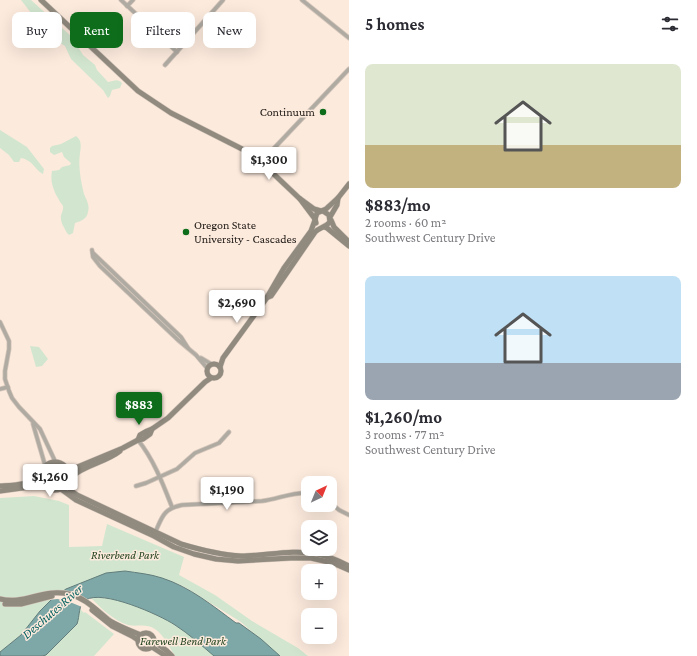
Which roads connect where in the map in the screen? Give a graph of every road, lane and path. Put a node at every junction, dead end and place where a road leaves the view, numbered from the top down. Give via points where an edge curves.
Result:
1 (41, 0) edge
2 (122, 0) edge
3 (133, 0) edge
4 (222, 0) edge
5 (302, 0) edge
6 (307, 1) edge
7 (127, 6) junction
8 (349, 38) edge
9 (177, 52) junction
10 (165, 65) dead end
11 (349, 69) edge
12 (261, 162) junction
13 (349, 184) edge
14 (299, 198) junction
15 (338, 198) junction
16 (322, 211) junction
17 (330, 218) junction
18 (315, 220) junction
19 (322, 227) junction
20 (349, 242) edge
21 (349, 246) edge
22 (297, 250) junction
23 (92, 251) dead end
24 (291, 266) junction
25 (266, 299) junction
26 (0, 322) edge
27 (223, 358) junction
28 (211, 365) junction
29 (220, 367) junction
30 (209, 376) junction
31 (8, 387) junction
32 (0, 389) edge
33 (33, 423) junction
34 (229, 432) dead end
35 (138, 440) junction
36 (123, 448) junction
37 (55, 461) junction
38 (45, 465) junction
39 (67, 468) junction
40 (40, 476) junction
41 (159, 477) junction
42 (68, 481) junction
43 (44, 485) junction
44 (0, 486) edge
45 (136, 486) dead end
46 (61, 489) junction
47 (0, 491) edge
48 (301, 493) edge
49 (172, 507) junction
50 (337, 508) edge
51 (349, 515) edge
52 (155, 534) junction
53 (349, 566) edge
54 (349, 570) edge
55 (0, 599) edge
56 (0, 603) edge
57 (108, 621) junction
58 (141, 635) junction
59 (138, 640) junction
60 (155, 642) junction
61 (152, 647) junction
62 (166, 656) edge
63 (172, 656) edge

1 - 12 main road via 138,91 171,113 239,147
2 - 7 street
3 - 7 street
4 - 9 street
5 - 6 street
6 - 8 street
7 - 9 street
9 - 10 street
11 - 12 street
12 - 14 main road
13 - 15 main road
14 - 16 main road via 314,209
14 - 18 main road
15 - 16 main road
15 - 17 main road
16 - 17 main road via 328,213
16 - 18 main road via 317,213
17 - 19 main road via 328,224
17 - 20 main road via 334,227
18 - 19 main road via 317,225
18 - 22 main road
19 - 21 main road
19 - 24 main road via 314,232
22 - 24 main road
22 - 25 main road
23 - 28 street via 100,266 178,340
24 - 25 main road via 271,296
25 - 27 main road
26 - 31 street via 9,341 5,371
27 - 28 main road
27 - 29 main road
28 - 29 main road
28 - 30 main road
29 - 30 main road via 219,376
30 - 35 main road via 150,434
31 - 32 street
31 - 33 street via 12,398
33 - 37 street via 40,429
33 - 38 street
34 - 41 street via 219,443 194,453 177,468
35 - 36 main road
35 - 41 street via 146,450
36 - 39 main road via 75,468
36 - 42 main road via 112,457 77,473
37 - 38 main road
37 - 39 main road
38 - 40 main road
39 - 42 main road
40 - 43 main road
40 - 44 main road via 35,480
41 - 45 street
41 - 49 street
42 - 46 main road
42 - 52 main road via 70,490 77,495
43 - 46 main road via 52,490
43 - 47 main road
46 - 52 main road via 76,500
48 - 49 street via 273,500
49 - 52 street via 161,518
50 - 51 street
52 - 53 main road via 216,554 316,554
52 - 54 main road via 174,547 216,559 238,561 311,558
55 - 57 main road via 13,601 52,592 70,594 90,604
56 - 57 main road via 12,605 52,596 69,598 83,603
57 - 58 main road
57 - 59 main road
58 - 59 main road
58 - 60 main road via 149,633
59 - 61 main road via 142,648
60 - 61 main road
60 - 63 main road
61 - 62 main road

